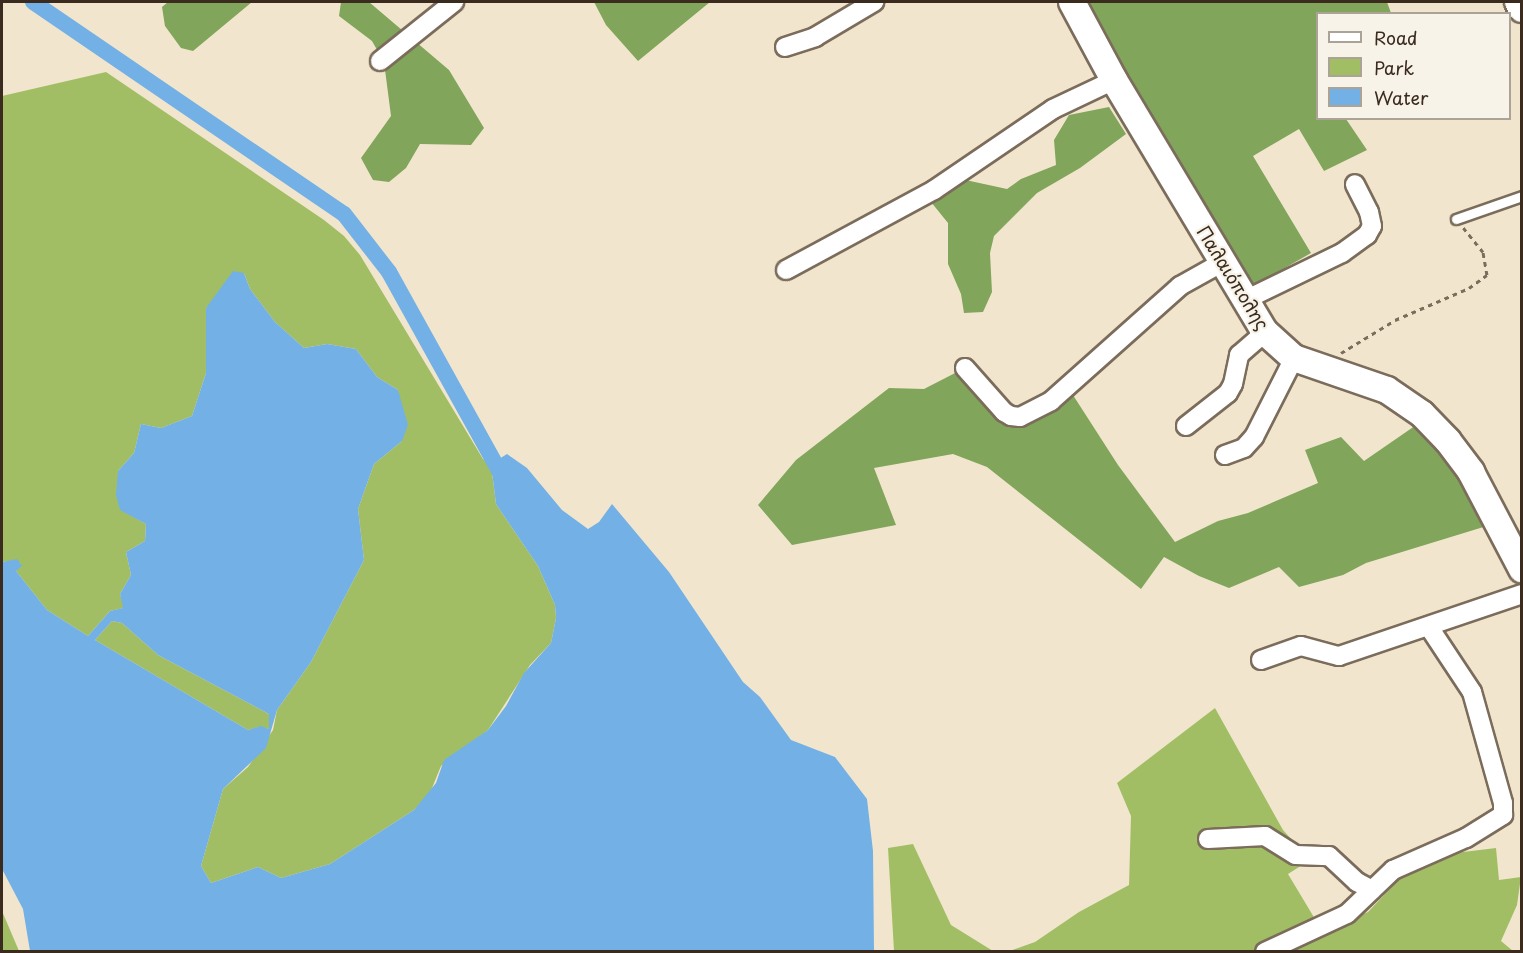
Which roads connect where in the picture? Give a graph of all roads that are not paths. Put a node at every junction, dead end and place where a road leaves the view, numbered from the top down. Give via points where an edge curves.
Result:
1 (454, 2) edge
2 (874, 2) edge
3 (1072, 2) edge
4 (1518, 2) edge
5 (1521, 9) edge
6 (785, 47) dead end
7 (380, 61) dead end
8 (1114, 80) junction
9 (1355, 184) dead end
10 (1521, 196) edge
11 (1456, 219) road end
12 (1222, 262) junction
13 (786, 270) dead end
14 (1245, 300) junction
15 (1265, 332) junction
16 (1294, 358) junction
17 (965, 368) dead end
18 (1186, 426) dead end
19 (1225, 454) dead end
20 (1521, 568) edge
21 (1521, 594) edge
22 (1430, 627) junction
23 (1261, 660) dead end
24 (1208, 839) dead end
25 (1372, 890) junction
26 (1265, 951) edge

1 - 7 street
2 - 6 street via 815,37
3 - 8 main road, Παλαιόπολης
4 - 5 main road
8 - 12 main road, Παλαιόπολης
8 - 13 street via 1047,112 934,190
9 - 14 street via 1369,212 1372,226 1367,236 1342,253
10 - 11 lane
12 - 14 main road, Παλαιόπολης
12 - 17 street via 1180,286 1052,401 1020,417 1004,412
14 - 15 main road, Παλαιόπολης
15 - 16 main road, Παλαιόπολης
15 - 18 street via 1239,355 1233,384 1225,396
16 - 19 street via 1254,437 1244,448
16 - 20 main road, Παλαιόπολης via 1387,390 1413,406 1438,429 1471,472
21 - 22 street
22 - 23 street via 1339,656 1301,646
22 - 25 street via 1472,692 1504,811 1466,838 1400,865
24 - 25 street via 1264,836 1296,855 1323,854
25 - 26 street via 1347,914

